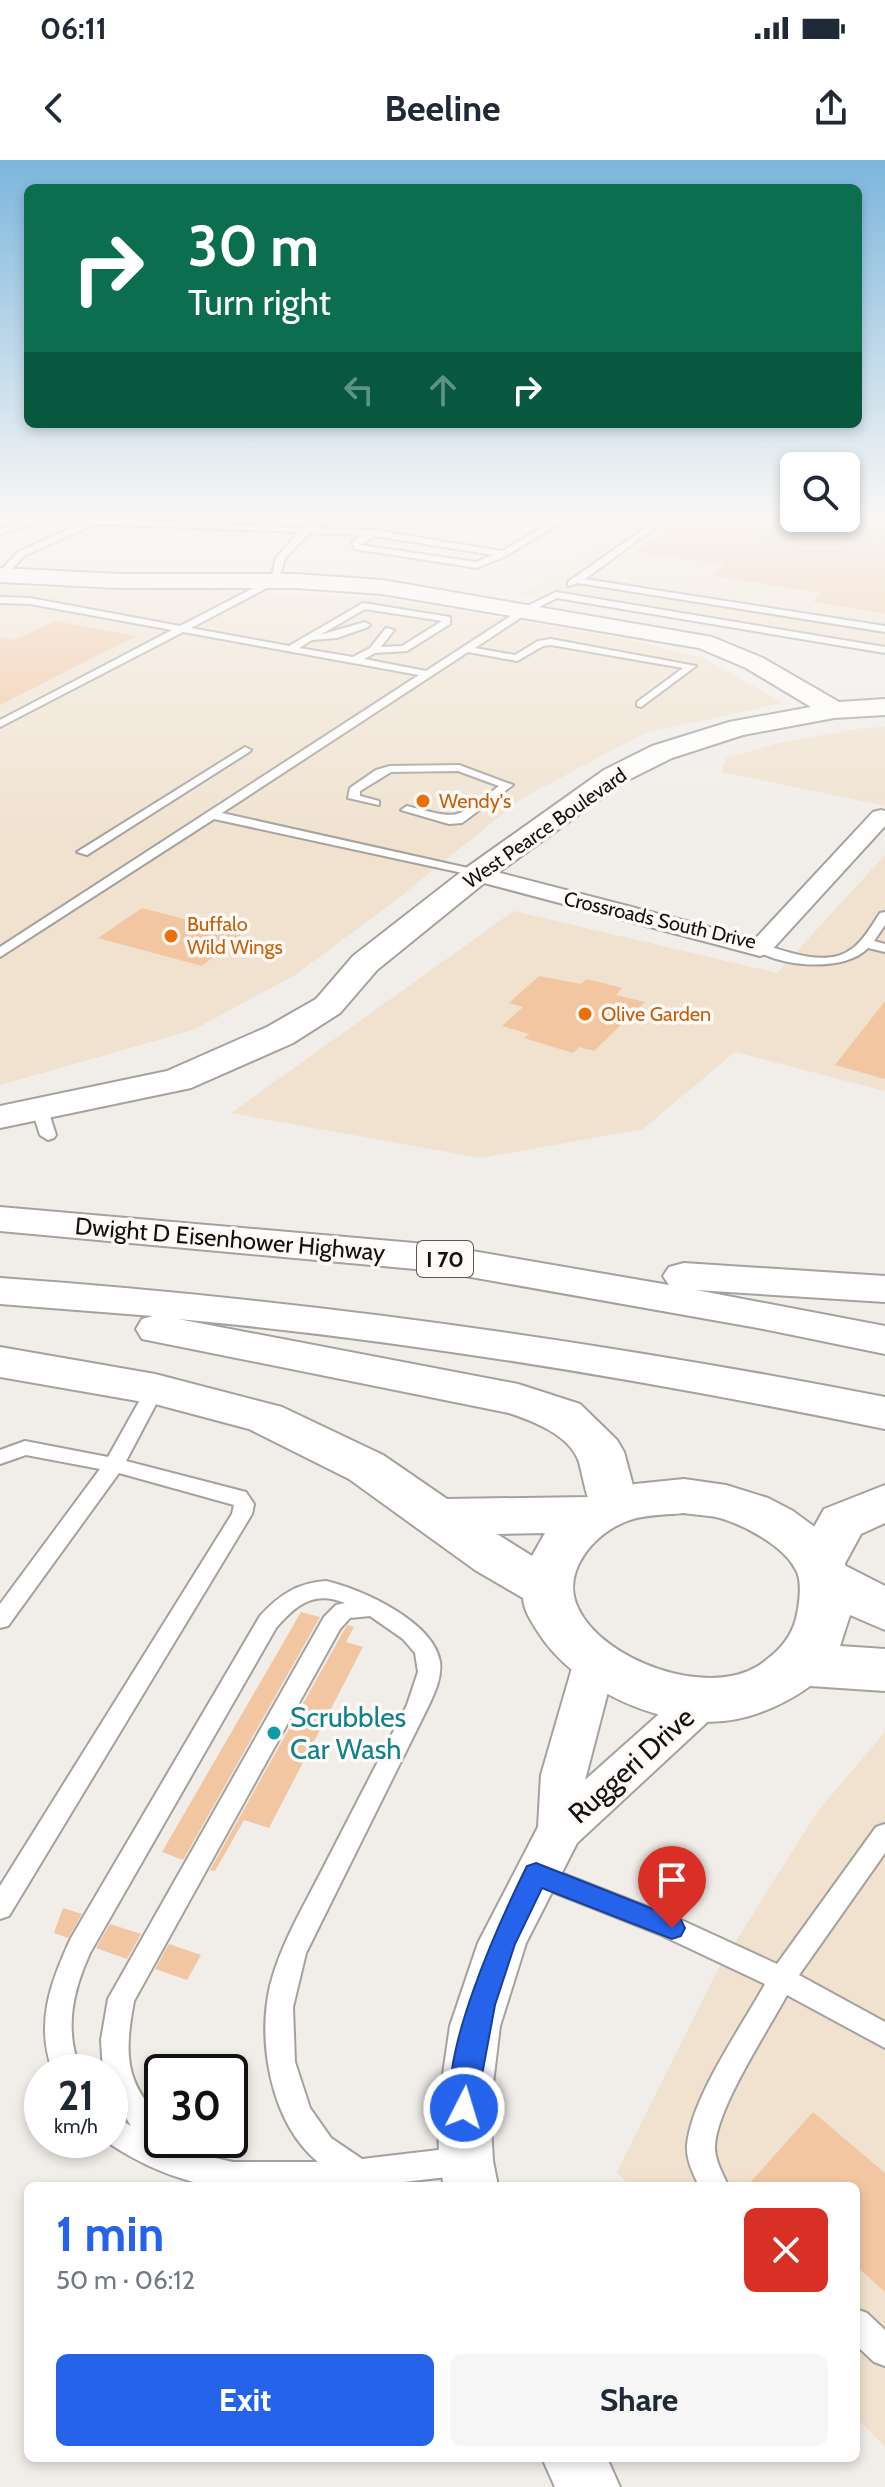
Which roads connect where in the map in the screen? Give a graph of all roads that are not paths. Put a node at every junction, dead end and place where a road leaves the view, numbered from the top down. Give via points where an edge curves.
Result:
1 (158, 625) edge
2 (190, 625) edge
3 (331, 625) edge
4 (365, 625) dead end
5 (443, 625) edge
6 (504, 625) edge
7 (614, 625) edge
8 (733, 625) edge
9 (857, 625) edge
10 (182, 629) junction
11 (885, 629) edge
12 (389, 630) dead end
13 (305, 640) junction
14 (290, 649) junction
15 (467, 649) junction
16 (373, 650) junction
17 (885, 650) edge
18 (354, 661) junction
19 (427, 674) junction
20 (641, 704) dead end
21 (885, 707) edge
22 (834, 710) junction
23 (0, 724) edge
24 (245, 750) dead end
25 (402, 809) joint
26 (210, 814) junction
27 (885, 818) edge
28 (83, 852) dead end
29 (477, 874) junction
30 (885, 916) edge
31 (864, 943) junction
32 (760, 948) junction
33 (885, 948) edge
34 (0, 953) edge
35 (0, 1117) edge
36 (0, 1219) edge
37 (437, 1258) junction
38 (885, 1289) edge
39 (14, 1292) edge
40 (885, 1340) edge
41 (0, 1362) edge
42 (155, 1389) junction
43 (885, 1413) edge
44 (0, 1457) edge
45 (114, 1465) junction
46 (885, 1502) edge
47 (605, 1510) junction
48 (440, 1517) junction
49 (822, 1571) junction
50 (547, 1588) junction
51 (374, 1608) junction
52 (885, 1610) edge
53 (0, 1620) edge
54 (595, 1661) junction
55 (802, 1664) junction
56 (885, 1670) edge
57 (701, 1702) junction
58 (561, 1829) junction
59 (885, 1834) edge
60 (536, 1874) junction
61 (0, 1908) edge
62 (782, 1979) junction
63 (885, 2036) edge
64 (59, 2054) edge
65 (144, 2119) edge
66 (128, 2138) edge
67 (193, 2158) edge
68 (357, 2172) junction
69 (468, 2173) edge
70 (216, 2174) junction
71 (712, 2182) edge
72 (860, 2328) edge
73 (885, 2351) edge
74 (574, 2462) edge
75 (590, 2487) edge

1 - 10 lane
2 - 10 lane
3 - 13 lane
4 - 13 lane
5 - 16 lane via 404,649
6 - 15 lane
7 - 22 main road via 731,651
8 - 17 lane
9 - 11 lane
10 - 14 lane
10 - 23 lane
12 - 16 lane
13 - 14 lane
14 - 18 lane
15 - 19 lane
15 - 20 lane via 517,658 551,642 691,666
16 - 18 lane
18 - 19 lane
19 - 26 lane
21 - 22 main road, West Pearce Boulevard
22 - 29 main road, West Pearce Boulevard via 738,728 662,752 614,776
24 - 28 lane
25 - 25 lane via 354,798 354,790 390,769 459,768 507,785 462,819
26 - 29 lane
26 - 34 lane
27 - 32 street, Crossroads South Drive
29 - 32 street, Crossroads South Drive
29 - 35 main road, West Pearce Boulevard via 365,963 328,1006 267,1041 178,1080 52,1116
30 - 31 lane
31 - 32 lane via 858,951 819,962
31 - 33 lane
36 - 37 main road, Dwight D Eisenhower Highway / I 70
37 - 38 main road
37 - 40 main road, Dwight D Eisenhower Highway / I 70
39 - 43 main road via 393,1328 728,1380
39 - 47 main road via 182,1335 503,1396 563,1415 600,1452
41 - 42 main road
42 - 45 lane
42 - 48 main road via 265,1418 366,1467
44 - 45 lane via 25,1448
45 - 53 lane
45 - 61 lane via 239,1497 244,1504
46 - 49 main road via 842,1522
47 - 48 main road
47 - 49 main road via 684,1496 726,1502 764,1517 794,1539
47 - 50 main road via 557,1550 548,1568
48 - 50 main road via 493,1557
49 - 52 main road
49 - 55 main road via 825,1607 819,1639
50 - 54 main road via 553,1616 576,1647
51 - 64 lane via 351,1595 315,1588 282,1603 268,1622 80,1946 63,1982 55,2020
51 - 65 lane via 344,1611 332,1623 121,1999 112,2053 117,2080 127,2102
51 - 68 lane via 414,1635 426,1652 427,1686 294,1951 277,2013 285,2079 298,2113 314,2140
54 - 57 main road via 661,1695
54 - 58 street, Ruggeri Drive via 563,1775
55 - 56 main road
55 - 57 main road via 765,1689
57 - 58 street, Ruggeri Drive
58 - 60 street, Ruggeri Drive
59 - 62 lane
60 - 62 lane via 649,1917
60 - 69 street, Ruggeri Drive via 502,1943 475,2026 464,2108
62 - 63 lane
62 - 71 lane via 703,2126 703,2164
66 - 70 lane via 173,2163
67 - 70 lane
68 - 69 lane
68 - 70 lane via 303,2177
72 - 73 lane
74 - 75 street

